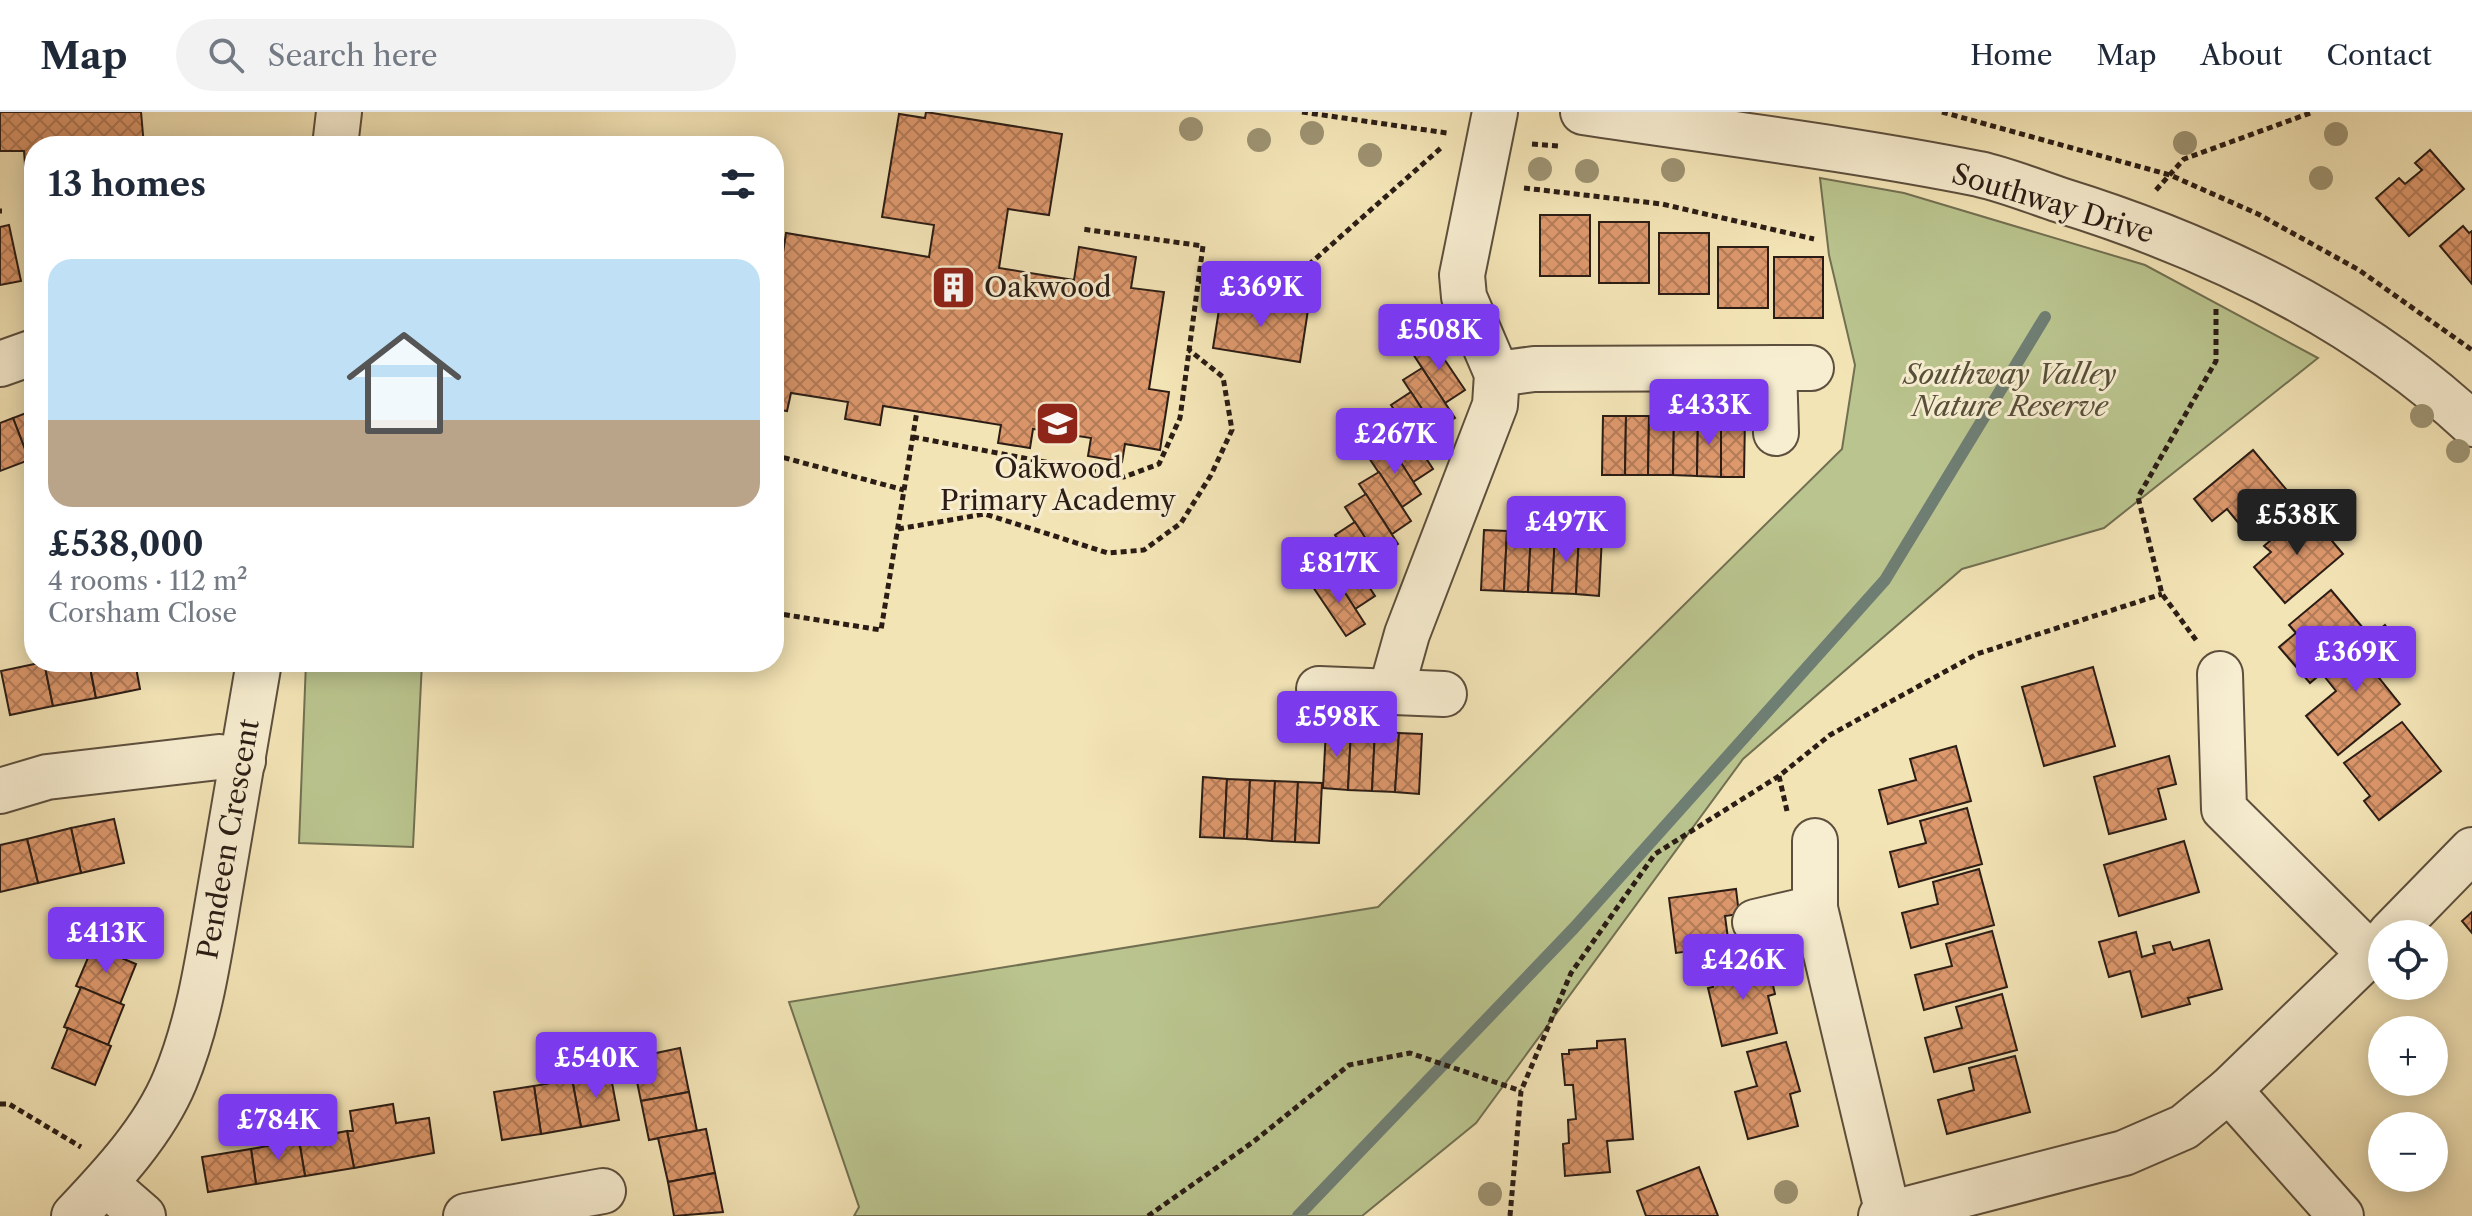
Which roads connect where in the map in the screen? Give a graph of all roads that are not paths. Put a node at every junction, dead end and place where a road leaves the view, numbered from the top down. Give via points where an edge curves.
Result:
1 (339, 112) edge
2 (1495, 112) edge
3 (1583, 112) edge
4 (336, 136) edge
5 (24, 356) edge
6 (0, 364) edge
7 (1497, 374) junction
8 (2472, 424) edge
9 (1776, 433) dead end
10 (257, 672) edge
11 (2220, 674) road end
12 (1319, 689) dead end
13 (1391, 691) junction
14 (1444, 694) dead end
15 (243, 761) junction
16 (0, 791) edge
17 (1815, 841) road end
18 (2472, 850) edge
19 (1815, 908) junction
20 (2404, 920) edge
21 (1755, 922) dead end
22 (2368, 932) edge
23 (2368, 956) edge
24 (2229, 1090) junction
25 (111, 1176) junction
26 (603, 1191) dead end
27 (1885, 1215) edge
28 (74, 1216) edge
29 (143, 1216) edge
30 (466, 1216) edge
31 (2341, 1216) edge

1 - 4 street
2 - 7 street via 1463,286
3 - 8 street, Southway Drive via 1981,175 2126,222 2217,257 2307,306 2430,385
5 - 6 street
7 - 9 street via 1534,369 1793,368
7 - 13 street via 1495,405 1407,634
10 - 15 street, Pendeen Crescent
11 - 22 street via 2224,809
12 - 13 street
13 - 14 street
15 - 16 street via 219,757 62,775
15 - 25 street, Pendeen Crescent via 190,1038 174,1083
17 - 19 street
18 - 20 street
19 - 21 street
19 - 27 street
23 - 24 street
24 - 27 street via 2184,1127 2124,1153
24 - 31 street
25 - 28 street, Pendeen Crescent
25 - 29 street
26 - 30 street

